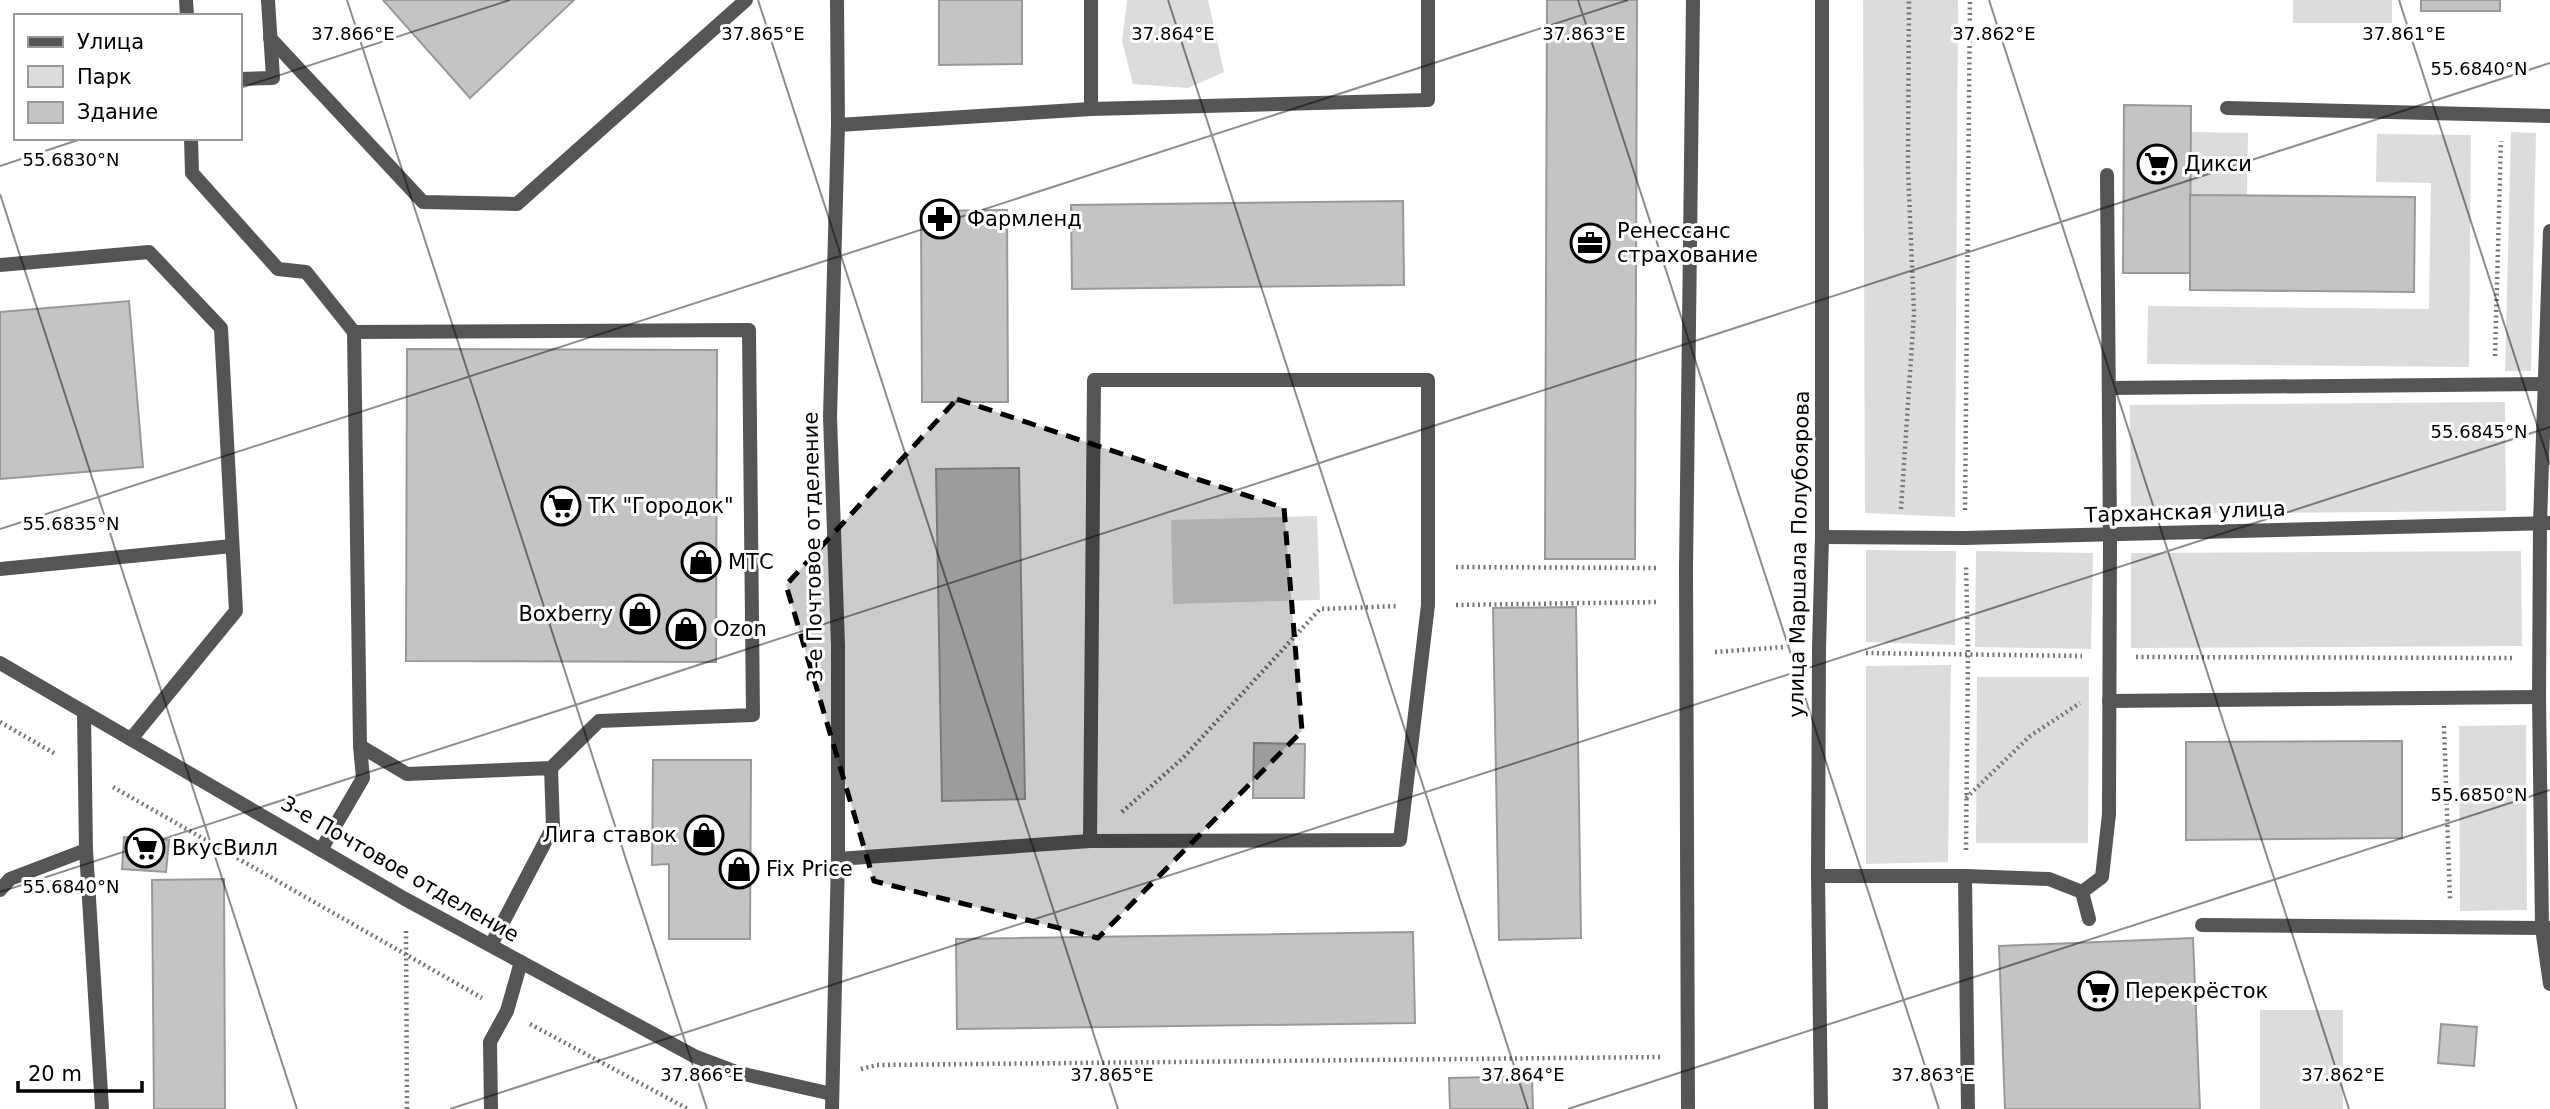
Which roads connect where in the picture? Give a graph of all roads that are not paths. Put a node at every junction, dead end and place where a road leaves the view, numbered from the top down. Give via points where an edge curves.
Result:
1 (268, 0) edge
2 (746, 0) edge
3 (837, 0) edge
4 (1091, 0) edge
5 (1428, 0) edge
6 (1693, 0) edge
7 (1822, 0) edge
8 (270, 38) junction
9 (242, 79) edge
10 (2227, 107) dead end
11 (1091, 109) junction
12 (2550, 116) edge
13 (838, 125) junction
14 (191, 140) edge
15 (2108, 175) dead end
16 (2550, 231) edge
17 (0, 265) edge
18 (354, 332) junction
19 (2546, 384) junction
20 (2109, 388) junction
21 (2547, 416) edge
22 (2545, 523) edge
23 (2110, 535) junction
24 (1822, 537) junction
25 (232, 546) junction
26 (0, 569) edge
27 (2545, 658) edge
28 (0, 663) edge
29 (2539, 697) junction
30 (2109, 701) junction
31 (85, 712) junction
32 (131, 739) junction
33 (360, 746) junction
34 (551, 768) junction
35 (1090, 841) junction
36 (86, 849) junction
37 (321, 849) junction
38 (838, 859) junction
39 (1818, 876) junction
40 (1965, 876) junction
41 (0, 890) edge
42 (2082, 892) junction
43 (2089, 919) dead end
44 (2202, 925) dead end
45 (2546, 928) edge
46 (491, 945) junction
47 (521, 962) junction
48 (2550, 984) edge
49 (832, 1094) junction
50 (102, 1109) edge
51 (491, 1109) edge
52 (832, 1109) edge
53 (1688, 1109) edge
54 (1821, 1109) edge
55 (1968, 1109) edge

1 - 8 street
2 - 8 street via 517,204 423,202
3 - 13 street, 3-е Почтовое отделение
4 - 11 street
5 - 11 street via 1428,100
6 - 53 street via 1686,568
7 - 24 street, улица Маршала Полубоярова
8 - 9 street via 273,78
10 - 12 street
11 - 13 street
13 - 38 street, 3-е Почтовое отделение via 830,417 838,645
14 - 18 street via 192,173 278,269 306,272
15 - 20 street
16 - 19 street
17 - 25 street via 149,252 221,328
18 - 33 street
18 - 34 street via 749,330 753,715 599,720
19 - 20 street
19 - 21 street
20 - 23 street
21 - 22 street
22 - 23 street, Тарханская улица
22 - 27 street
23 - 24 street, Тарханская улица
23 - 30 street
24 - 39 street, улица Маршала Полубоярова
25 - 26 street
25 - 32 street via 236,611
27 - 29 street
28 - 31 street, 3-е Почтовое отделение
29 - 30 street
29 - 45 street
30 - 42 street via 2109,814 2102,877
31 - 32 street, 3-е Почтовое отделение
31 - 36 street
32 - 37 street, 3-е Почтовое отделение
33 - 34 street via 407,774
33 - 37 street via 363,778
34 - 46 street via 553,827
35 - 35 street via 1400,840 1428,605 1428,380 1094,380
35 - 38 street
36 - 41 street via 10,879
36 - 50 street
37 - 46 street, 3-е Почтовое отделение
38 - 49 street, 3-е Почтовое отделение
39 - 40 street
39 - 54 street, улица Маршала Полубоярова
40 - 42 street via 2049,879
40 - 55 street
42 - 43 street
44 - 45 street
45 - 48 street
46 - 47 street, 3-е Почтовое отделение
47 - 49 street, 3-е Почтовое отделение via 694,1056 738,1073
47 - 51 street via 507,1011 490,1042
49 - 52 street, 3-е Почтовое отделение

